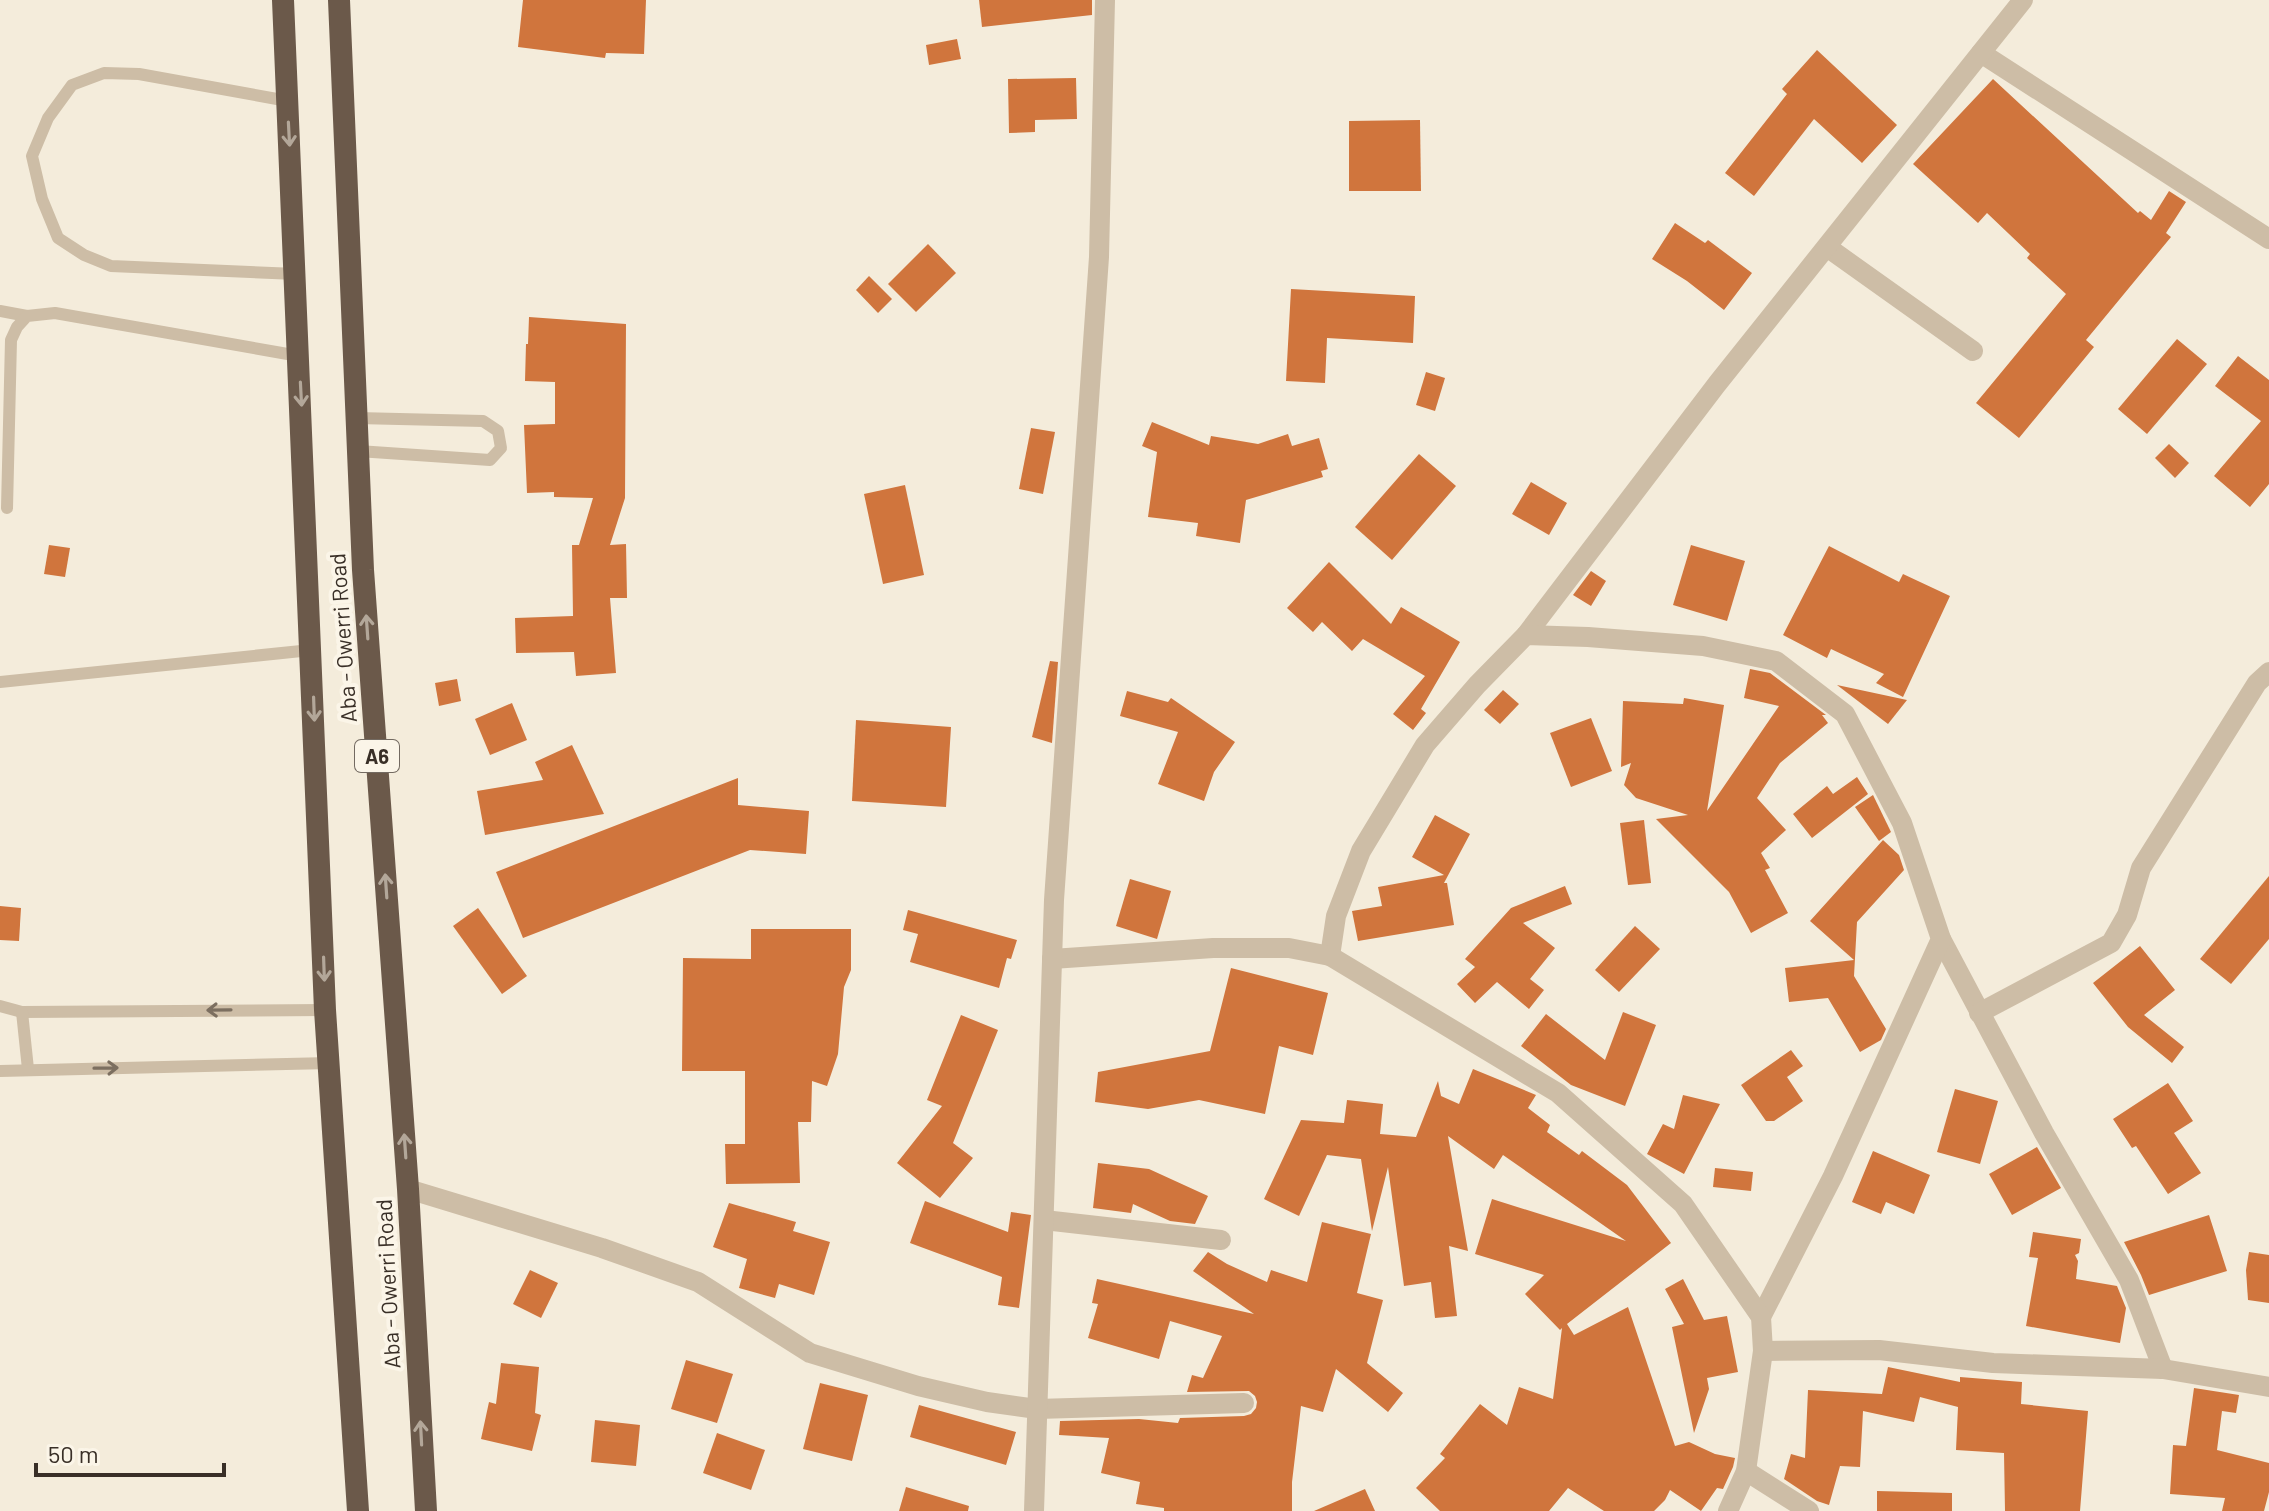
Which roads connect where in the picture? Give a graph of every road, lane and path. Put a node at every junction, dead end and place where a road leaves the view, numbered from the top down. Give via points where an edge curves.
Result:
1 (283, 0) edge
2 (339, 0) edge
3 (1105, 0) edge
4 (2023, 0) edge
5 (1981, 53) junction
6 (288, 101) junction
7 (2269, 239) edge
8 (1827, 247) junction
9 (296, 274) junction
10 (0, 311) edge
11 (27, 316) junction
12 (1973, 351) dead end
13 (299, 356) junction
14 (357, 418) junction
15 (358, 451) junction
16 (7, 508) dead end
17 (1526, 635) junction
18 (311, 650) junction
19 (2269, 672) edge
20 (0, 682) edge
21 (1941, 939) junction
22 (1330, 956) junction
23 (1052, 959) junction
24 (0, 1006) edge
25 (325, 1010) junction
26 (22, 1012) junction
27 (1979, 1013) junction
28 (330, 1063) junction
29 (28, 1069) junction
30 (0, 1071) edge
31 (408, 1189) junction
32 (1044, 1220) junction
33 (1221, 1240) dead end
34 (1761, 1317) junction
35 (1763, 1351) junction
36 (2163, 1369) junction
37 (2269, 1387) edge
38 (1244, 1403) dead end
39 (1037, 1409) junction
40 (1746, 1471) junction
41 (358, 1511) edge
42 (426, 1511) edge
43 (1034, 1511) edge
44 (1728, 1511) edge
45 (1809, 1511) edge

1 - 6 highway, Aba - Owerri Road
2 - 14 highway, Aba - Owerri Road / A6
3 - 23 street via 1099,257
4 - 5 street
5 - 7 street
5 - 8 street
6 -> 9 highway, Aba - Owerri Road
6 - 9 lane via 139,74 104,73 72,85 48,118 32,156 58,238 84,255 111,266
8 - 12 street
8 - 17 street
9 - 13 highway, Aba - Owerri Road
10 - 11 lane
11 - 13 lane via 55,313
11 - 16 lane via 11,340
13 -> 18 highway, Aba - Owerri Road
14 - 15 highway, Aba - Owerri Road / A6
14 - 15 lane via 483,421 498,431 501,448 490,460
31 -> 15 highway, Aba - Owerri Road / A6
17 - 21 street via 1703,646 1776,661 1845,714 1902,823
17 - 22 street via 1425,745 1361,851 1336,916
18 - 20 lane
18 -> 25 highway, Aba - Owerri Road
19 - 27 street via 2257,683 2141,868 2127,915 2111,943
21 - 27 street
21 - 34 street via 1833,1176
22 - 23 street via 1289,948 1243,948
22 - 34 street via 1558,1093 1683,1204
23 - 32 street
24 - 26 lane
25 -> 26 lane
25 - 28 highway, Aba - Owerri Road
26 - 29 lane
27 - 36 street via 2129,1280
29 -> 28 lane
28 - 41 highway, Aba - Owerri Road
29 - 30 lane
31 - 39 street via 698,1282 810,1353 918,1386
42 -> 31 highway, Aba - Owerri Road / A6
32 - 33 street
32 - 39 street
34 - 35 street
35 - 36 street via 1879,1350 1993,1363
35 - 40 street
36 - 37 street
38 - 39 street
39 - 43 street
40 - 44 street
40 - 45 street

